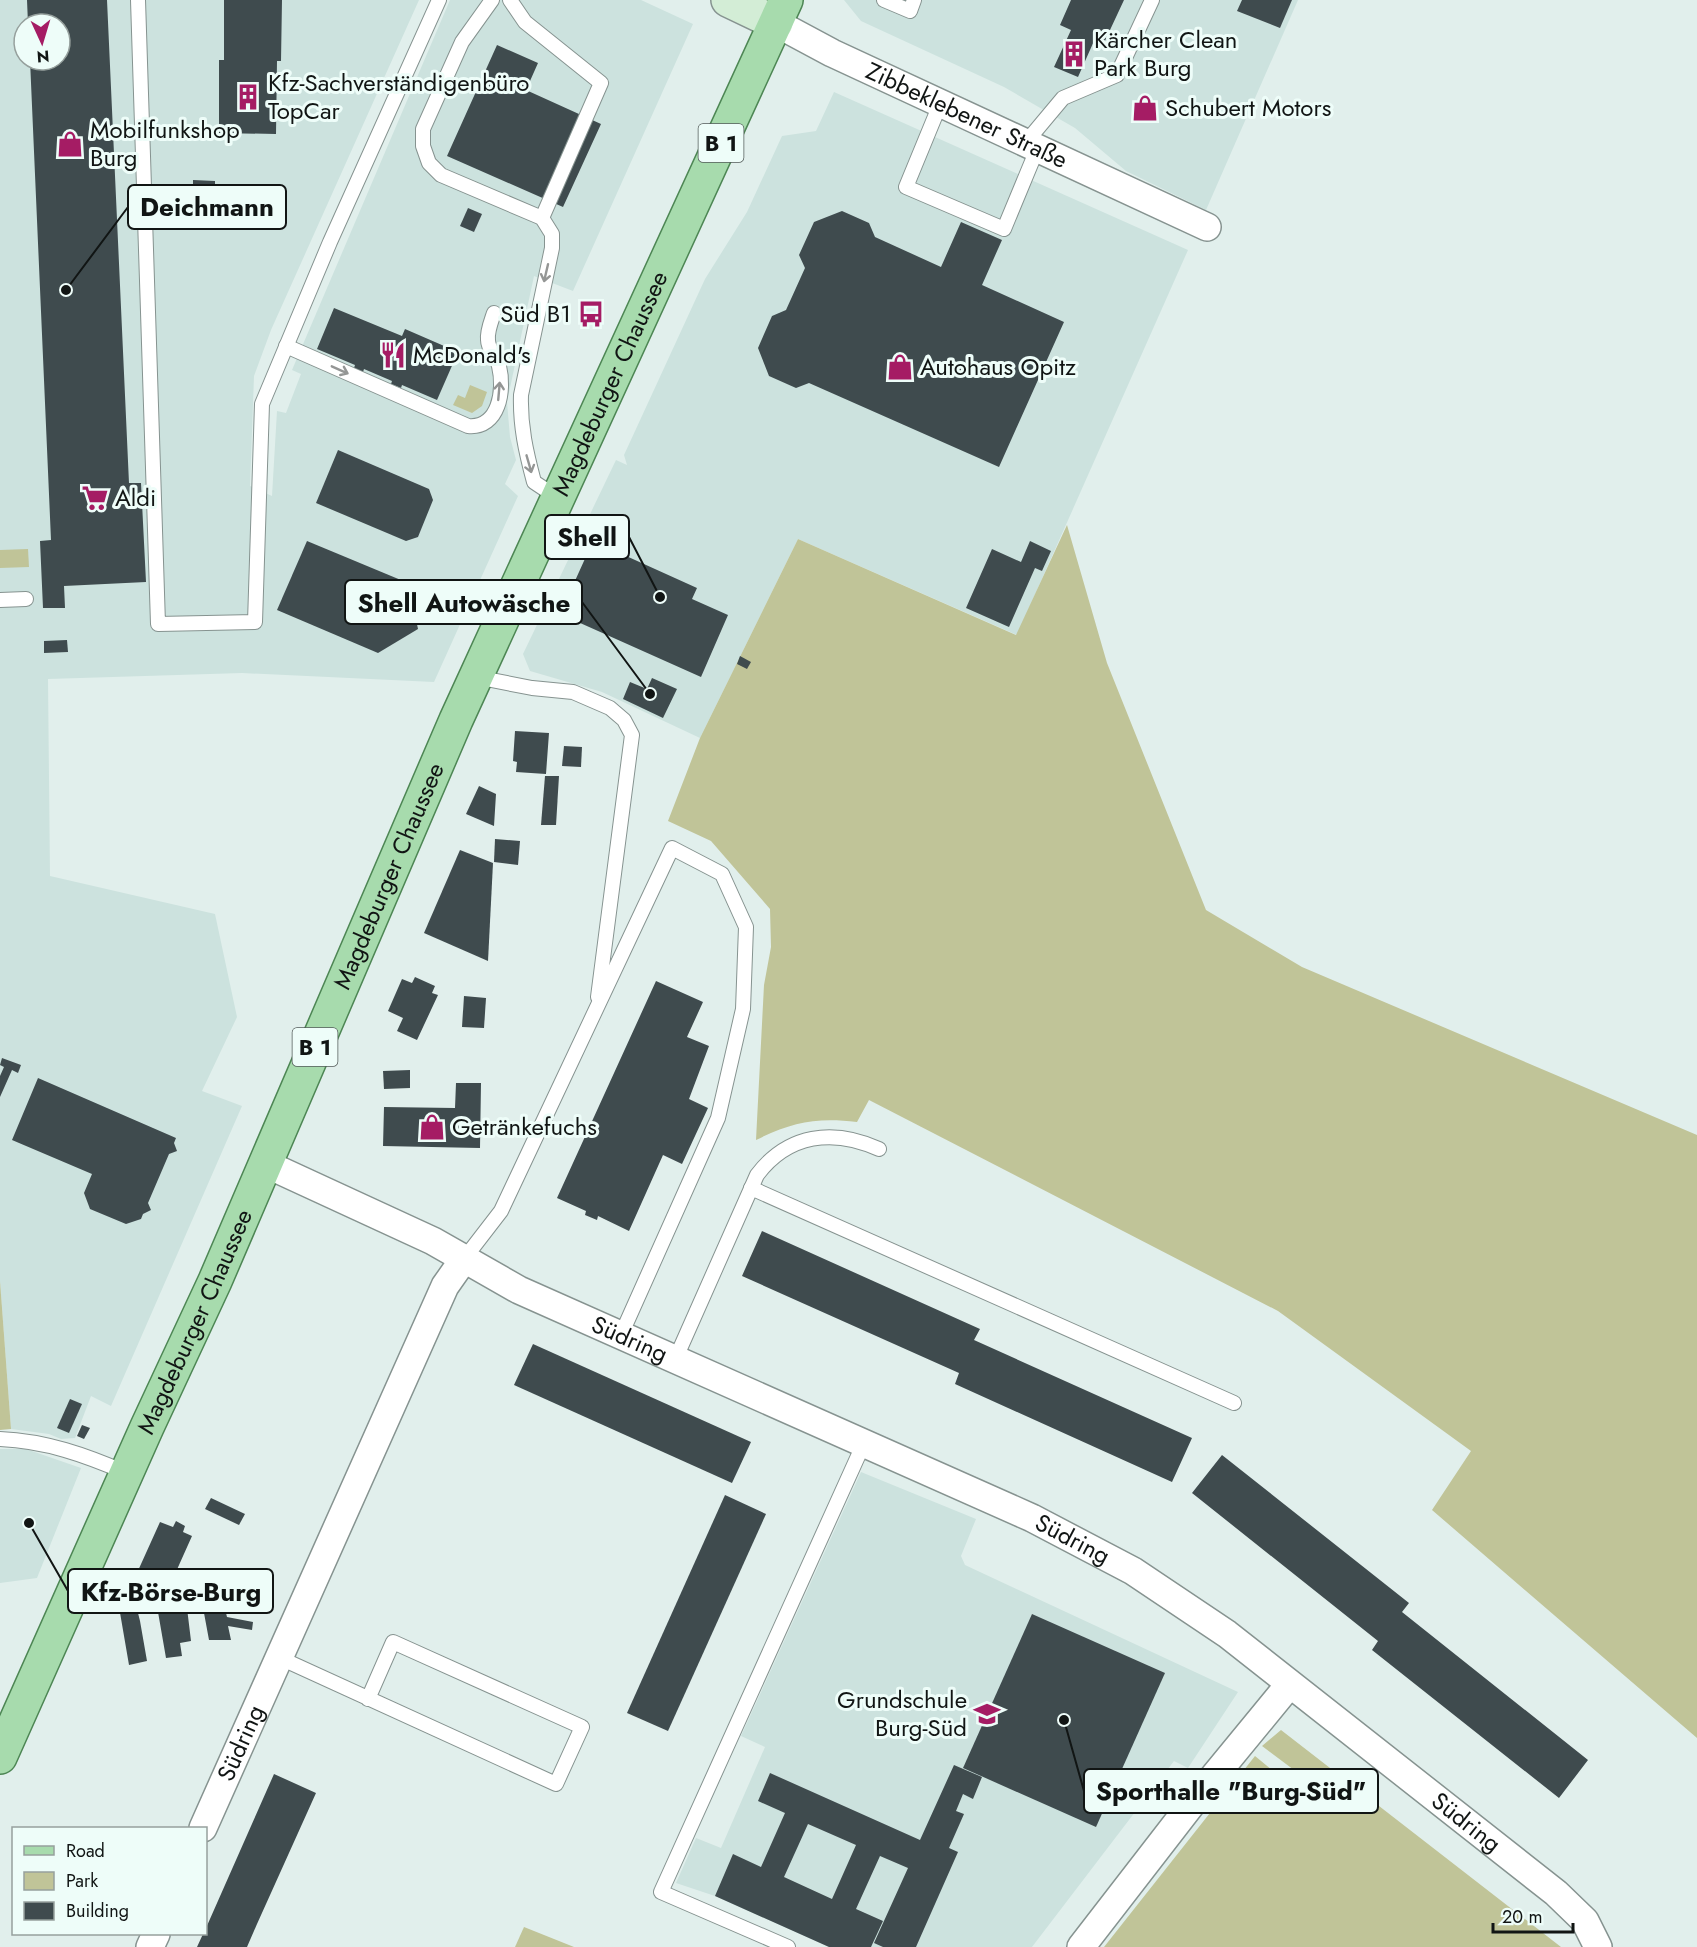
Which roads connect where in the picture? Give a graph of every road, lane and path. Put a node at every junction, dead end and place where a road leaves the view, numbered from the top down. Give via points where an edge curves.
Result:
1 (138, 0) edge
2 (439, 0) edge
3 (492, 0) edge
4 (510, 0) edge
5 (728, 0) edge
6 (884, 0) edge
7 (914, 0) edge
8 (1152, 0) edge
9 (781, 12) edge
10 (941, 102) junction
11 (1033, 144) junction
12 (542, 218) junction
13 (1207, 227) dead end
14 (494, 313) dead end
15 (286, 346) junction
16 (558, 498) junction
17 (26, 599) dead end
18 (0, 600) edge
19 (476, 676) junction
20 (596, 1010) junction
21 (879, 1149) dead end
22 (266, 1164) junction
23 (751, 1188) junction
24 (464, 1259) junction
25 (621, 1335) junction
26 (675, 1360) junction
27 (1234, 1403) dead end
28 (0, 1439) edge
29 (864, 1443) junction
30 (127, 1473) junction
31 (280, 1658) junction
32 (1289, 1684) junction
33 (368, 1699) junction
34 (0, 1757) edge
35 (202, 1827) edge
36 (788, 1947) edge
37 (1081, 1947) edge
38 (1598, 1947) edge

1 - 15 lane via 158,624 255,622 262,404
2 - 15 lane
3 - 12 lane via 462,42 423,129 423,146 429,164 441,174
4 - 12 lane via 525,22 602,83
5 - 9 street, Zibbeklebener Straße
6 - 7 lane via 909,11
8 - 11 lane via 1117,75 1063,98
9 - 10 street, Zibbeklebener Straße via 832,53
9 - 16 main road, Magdeburger Chaussee / B 1
10 - 11 street, Zibbeklebener Straße
10 - 11 lane via 906,187 1004,229
11 - 13 street, Zibbeklebener Straße
12 -> 16 lane via 552,234 552,248 523,384 521,434 534,482
15 -> 14 lane via 468,426 481,425 495,416 497,407 499,366 487,338
16 - 19 main road, Magdeburger Chaussee / B 1
17 - 18 lane
19 - 20 lane via 573,692 610,708 624,720 632,735
19 - 22 main road, Magdeburger Chaussee / B 1
20 - 24 lane via 501,1211
20 - 25 lane via 672,848 722,874 746,927 743,1009 718,1118
21 - 23 lane via 840,1136 802,1142 769,1159
22 - 24 street, Südring
22 - 30 main road, Magdeburger Chaussee / B 1
23 - 26 lane
23 - 27 lane
24 - 25 street, Südring via 519,1290
24 - 31 street, Südring via 445,1286
25 - 26 street, Südring
26 - 29 street, Südring
28 - 30 lane via 56,1446
29 - 32 street, Südring via 1032,1518 1133,1571 1227,1634
29 - 36 lane via 661,1892
30 - 34 main road, Magdeburger Chaussee / B 1
31 - 33 lane
31 - 35 street, Südring
32 - 37 street
32 - 38 street, Südring via 1556,1893 1585,1921
33 - 33 lane via 556,1784 582,1727 393,1642

